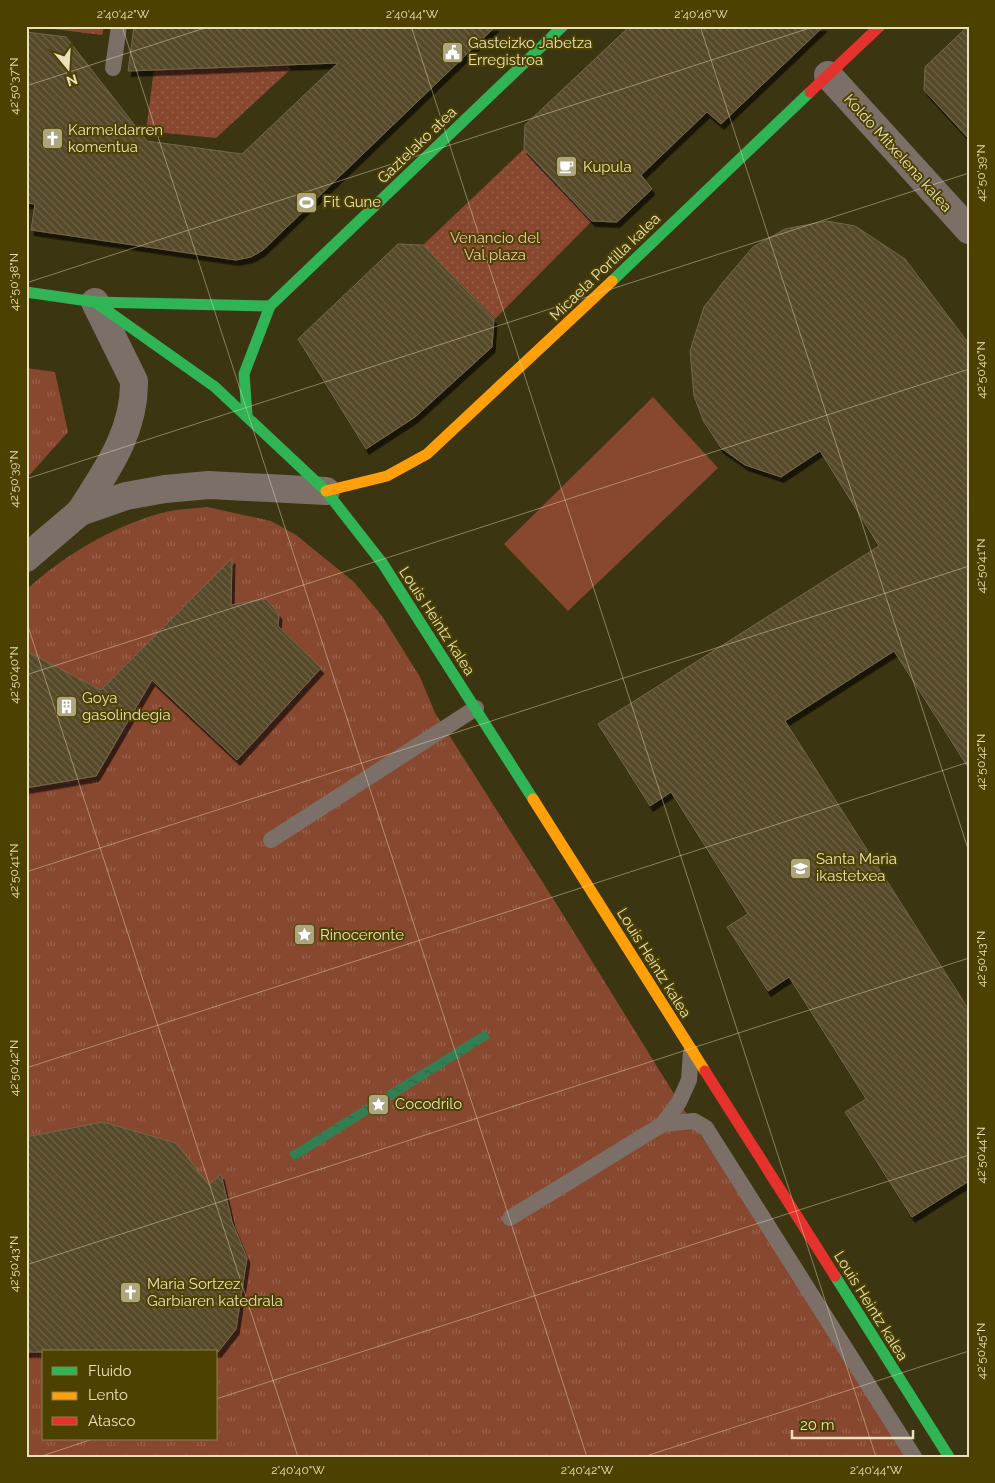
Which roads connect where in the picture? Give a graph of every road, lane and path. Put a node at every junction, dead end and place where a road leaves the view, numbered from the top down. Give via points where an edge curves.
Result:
1 (119, 26) edge
2 (563, 26) edge
3 (880, 26) edge
4 (113, 68) dead end
5 (828, 75) junction
6 (969, 230) edge
7 (26, 292) edge
8 (95, 302) junction
9 (270, 306) junction
10 (247, 415) junction
11 (326, 491) junction
12 (80, 512) junction
13 (26, 558) edge
14 (476, 708) junction
15 (270, 840) dead end
16 (691, 1050) junction
17 (663, 1124) junction
18 (510, 1218) dead end
19 (914, 1457) edge
20 (949, 1457) edge

1 - 4 lane
2 - 9 main road, Gaztelako atea
3 - 5 main road, Micaela Portilla kalea
5 - 6 street, Koldo Mitxelena kalea
5 - 11 main road, Micaela Portilla kalea via 429,452 396,472
7 - 8 main road
8 - 9 main road
8 - 10 main road, Louis Heintz kalea via 215,387
8 - 12 street via 134,381 134,389 131,414 117,454
9 - 10 main road, Gaztelako atea via 244,374
10 - 11 main road, Louis Heintz kalea
11 - 12 street via 209,485 126,496
11 - 14 main road, Louis Heintz kalea via 383,564
12 - 13 street
14 - 15 lane
14 - 16 main road, Louis Heintz kalea
16 - 17 lane via 689,1080 679,1102
16 - 20 main road, Louis Heintz kalea
17 - 18 lane
17 - 19 lane via 694,1121 706,1128

